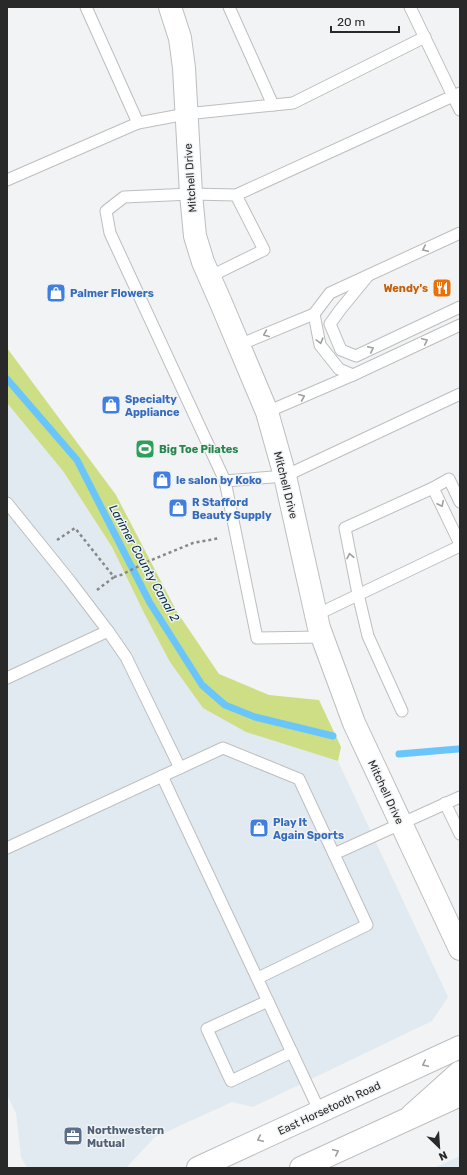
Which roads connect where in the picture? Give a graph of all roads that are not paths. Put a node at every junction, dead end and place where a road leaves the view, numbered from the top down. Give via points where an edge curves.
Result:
1 (86, 7) edge
2 (170, 7) edge
3 (229, 7) edge
4 (410, 7) edge
5 (425, 37) junction
6 (456, 95) edge
7 (273, 105) junction
8 (460, 110) edge
9 (186, 114) junction
10 (138, 123) junction
11 (7, 180) edge
12 (190, 194) junction
13 (236, 195) junction
14 (460, 233) edge
15 (368, 275) junction
16 (209, 277) junction
17 (460, 307) edge
18 (314, 314) junction
19 (460, 325) edge
20 (239, 346) junction
21 (353, 375) junction
22 (460, 394) edge
23 (267, 412) junction
24 (285, 476) junction
25 (225, 481) junction
26 (433, 488) junction
27 (460, 502) edge
28 (7, 504) edge
29 (460, 545) edge
30 (358, 594) junction
31 (316, 614) junction
32 (108, 631) junction
33 (322, 637) junction
34 (7, 678) edge
35 (402, 711) dead end
36 (180, 768) junction
37 (162, 776) junction
38 (460, 797) edge
39 (445, 803) junction
40 (401, 824) junction
41 (460, 834) edge
42 (7, 848) edge
43 (334, 854) junction
44 (460, 949) edge
45 (258, 978) junction
46 (268, 1001) junction
47 (460, 1047) edge
48 (292, 1052) junction
49 (460, 1072) edge
50 (460, 1095) edge
51 (320, 1112) junction
52 (406, 1120) junction
53 (198, 1168) edge
54 (301, 1168) edge

1 - 10 lane
2 - 9 street, Mitchell Drive via 180,38
3 - 7 lane
4 - 5 lane
5 - 6 lane
5 - 7 lane via 293,104
6 - 8 lane
6 - 13 lane
7 - 9 lane
9 - 10 lane
9 - 12 street, Mitchell Drive
10 - 11 lane
12 - 13 lane
12 - 16 street, Mitchell Drive via 195,236
12 - 25 lane via 124,197 106,212 110,233
13 - 16 lane via 264,250
14 -> 15 lane
15 -> 17 lane via 330,324 341,350 356,356
15 - 18 lane via 330,293
16 - 20 street, Mitchell Drive
18 -> 20 lane
18 -> 21 lane via 320,345 339,368
21 -> 19 lane
20 - 23 street, Mitchell Drive
23 -> 21 lane
22 - 24 lane
23 - 24 street, Mitchell Drive
24 - 25 lane
24 - 31 street, Mitchell Drive
25 - 33 lane via 257,638
26 - 27 lane via 449,479
26 -> 29 lane
30 -> 26 lane via 345,528
28 - 32 lane
29 - 30 lane
30 - 31 lane
30 - 35 lane via 368,636
31 - 33 street, Mitchell Drive
32 - 34 lane
32 - 36 lane via 126,656
33 - 40 street, Mitchell Drive via 354,723
36 - 37 lane
36 - 43 lane via 223,748 299,779
37 - 42 lane
37 - 45 lane
38 - 39 lane
39 - 40 lane
39 - 41 lane
40 - 43 lane
40 - 44 street, Mitchell Drive
43 - 45 lane via 367,925
45 - 46 lane
46 - 48 lane
46 - 48 lane via 207,1029 231,1080
47 -> 51 street, East Horsetooth Road
48 - 51 lane
49 - 52 street
50 - 52 street
51 -> 53 street, East Horsetooth Road
54 -> 52 street

